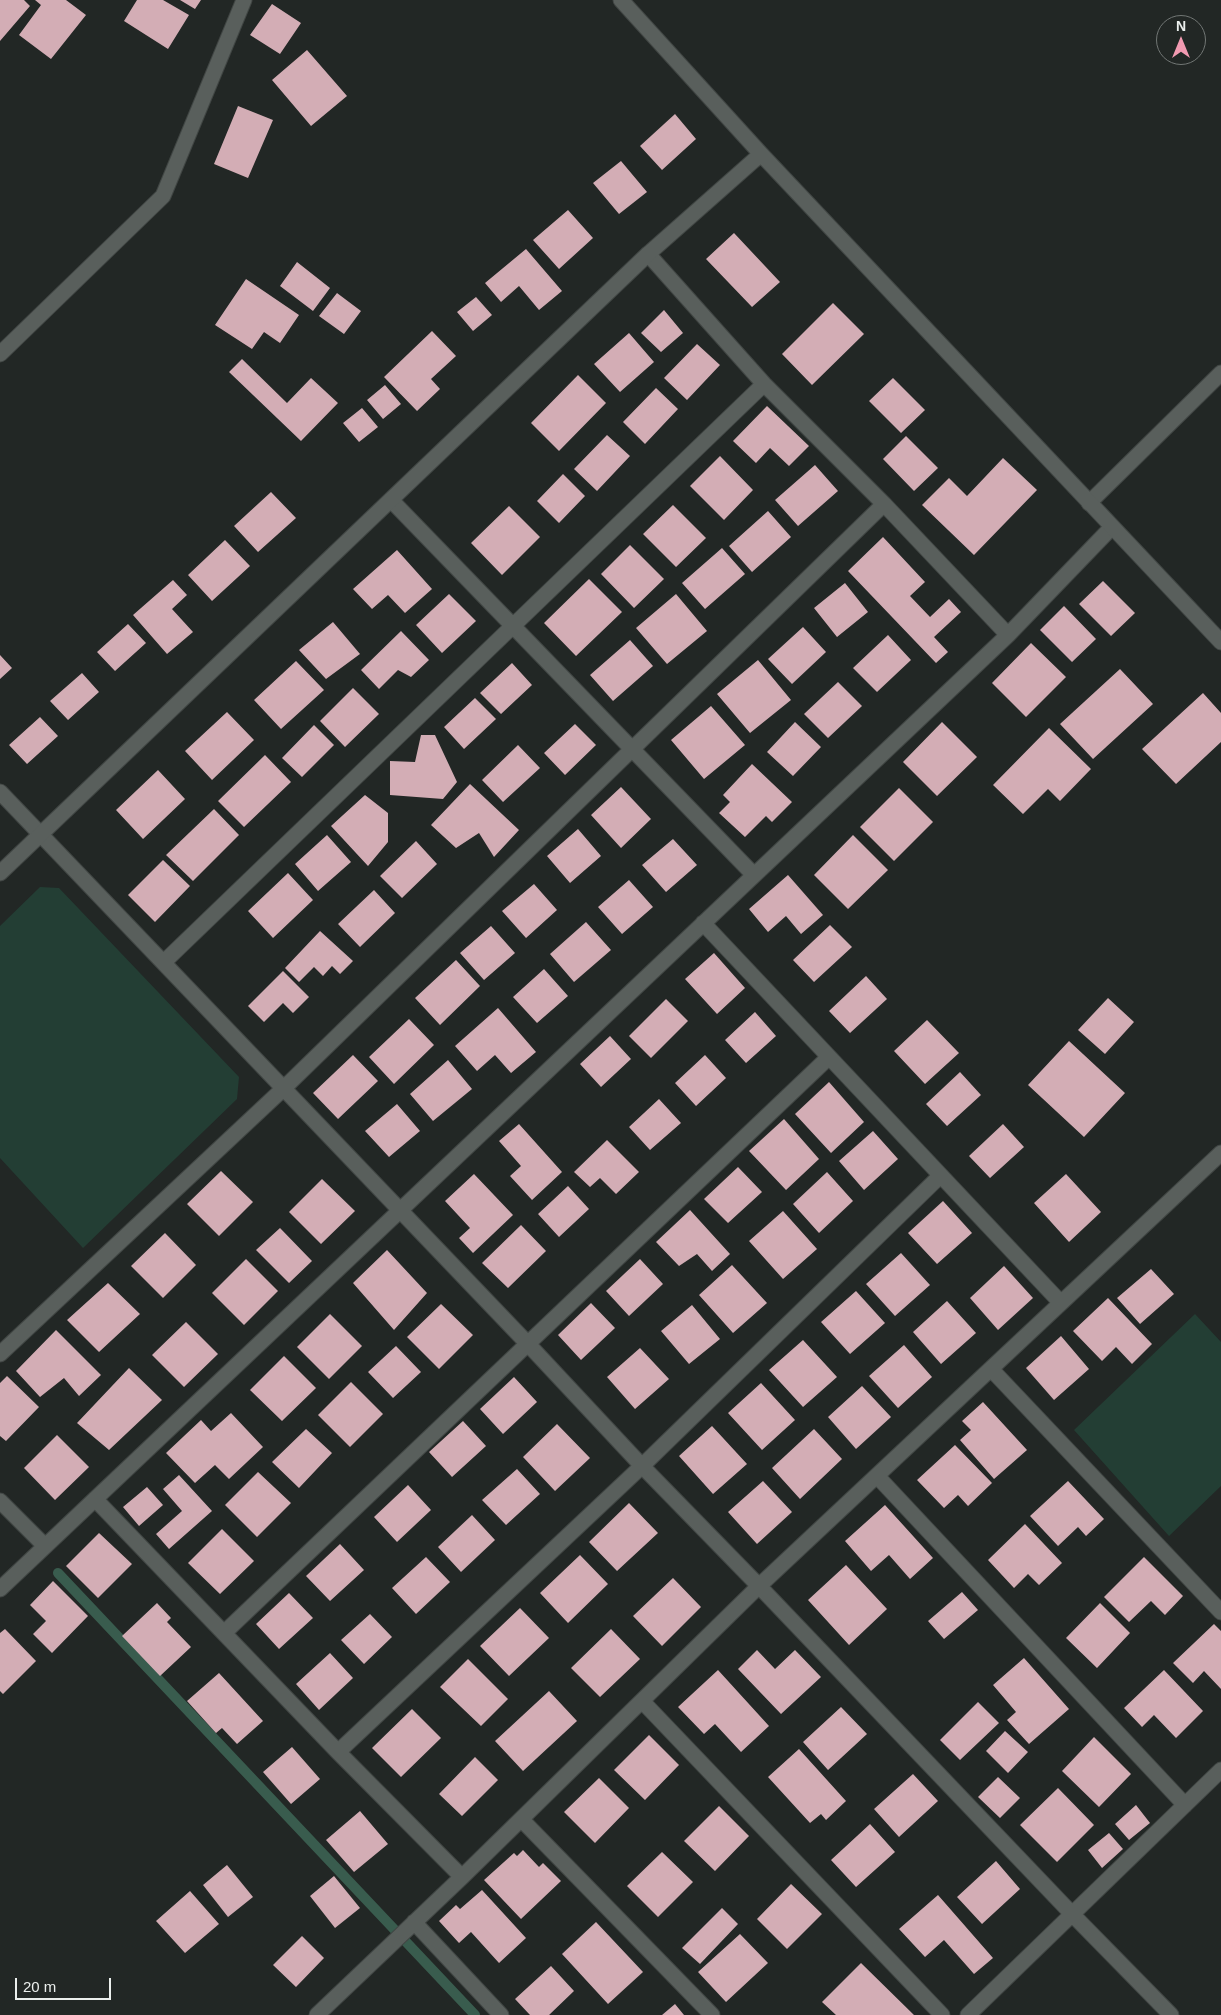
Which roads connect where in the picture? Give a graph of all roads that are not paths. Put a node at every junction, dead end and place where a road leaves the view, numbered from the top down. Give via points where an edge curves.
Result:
1 (244, 0) edge
2 (621, 0) edge
3 (760, 154) junction
4 (648, 254) junction
5 (0, 354) edge
6 (1221, 372) edge
7 (764, 384) junction
8 (390, 500) junction
9 (1088, 502) junction
10 (884, 504) junction
11 (1112, 527) junction
12 (512, 626) junction
13 (1008, 635) junction
14 (1221, 642) edge
15 (632, 750) junction
16 (0, 792) edge
17 (42, 834) junction
18 (0, 874) edge
19 (754, 874) junction
20 (703, 923) junction
21 (164, 962) junction
22 (830, 1057) junction
23 (284, 1088) junction
24 (1221, 1153) edge
25 (940, 1176) junction
26 (401, 1210) junction
27 (1061, 1303) junction
28 (528, 1344) junction
29 (0, 1354) edge
30 (991, 1369) junction
31 (642, 1466) junction
32 (877, 1476) junction
33 (95, 1499) junction
34 (0, 1500) edge
35 (45, 1546) junction
36 (759, 1586) junction
37 (0, 1589) edge
38 (1221, 1612) edge
39 (225, 1632) junction
40 (642, 1701) junction
41 (338, 1752) junction
42 (1221, 1770) edge
43 (1185, 1805) junction
44 (521, 1819) junction
45 (462, 1877) junction
46 (1072, 1914) junction
47 (414, 1922) junction
48 (317, 2015) edge
49 (502, 2015) edge
50 (712, 2015) edge
51 (942, 2015) edge
52 (968, 2015) edge
53 (1171, 2015) edge

1 - 5 street via 163,196
2 - 3 street
3 - 4 street
3 - 9 street
4 - 7 street
4 - 8 street
6 - 9 street
7 - 10 street
7 - 12 street
8 - 12 street
8 - 17 street
9 - 11 street
10 - 13 street
10 - 15 street
11 - 13 street
11 - 14 street
12 - 15 street
12 - 21 street
13 - 19 street
15 - 19 street
15 - 23 street
16 - 17 street
17 - 18 street
17 - 21 street
19 - 20 street
20 - 22 street
20 - 26 street
21 - 23 street
22 - 25 street
22 - 28 street
23 - 26 street
23 - 29 street
24 - 27 street
25 - 27 street
25 - 31 street
26 - 28 street
26 - 33 street
27 - 30 street
28 - 31 street
28 - 39 street
30 - 32 street
30 - 38 street
31 - 36 street
31 - 41 street
32 - 36 street
32 - 43 street
33 - 35 street
33 - 39 street
34 - 35 street
35 - 37 street
36 - 40 street
36 - 46 street
39 - 41 street
40 - 44 street
40 - 51 street
41 - 45 street
42 - 43 street
43 - 46 street
44 - 45 street
44 - 50 street
45 - 47 street
46 - 52 street
46 - 53 street
47 - 48 street
47 - 49 street

